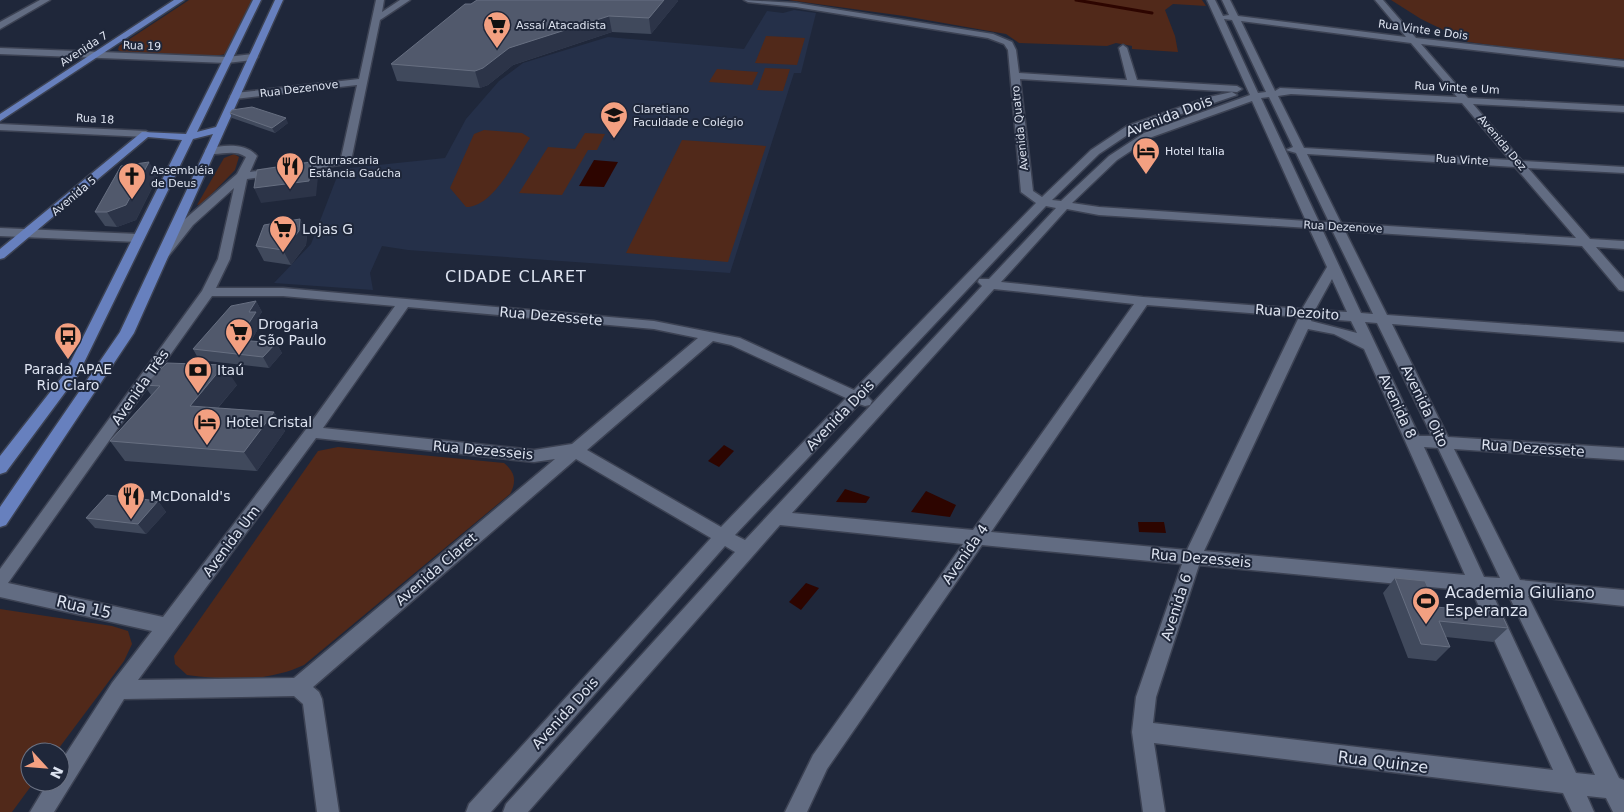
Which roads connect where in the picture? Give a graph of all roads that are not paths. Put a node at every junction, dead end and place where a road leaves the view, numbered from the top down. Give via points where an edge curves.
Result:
1 (46, 0) edge
2 (180, 0) edge
3 (257, 0) edge
4 (279, 0) edge
5 (380, 0) edge
6 (406, 0) edge
7 (748, 0) edge
8 (1211, 0) edge
9 (1226, 0) edge
10 (1379, 0) edge
11 (1219, 16) junction
12 (1234, 17) junction
13 (376, 18) junction
14 (0, 26) edge
15 (1230, 39) junction
16 (1245, 40) junction
17 (1415, 40) junction
18 (259, 43) junction
19 (234, 46) junction
20 (1123, 48) dead end
21 (0, 51) edge
22 (95, 55) junction
23 (253, 57) junction
24 (227, 60) junction
25 (1624, 64) edge
26 (1014, 76) junction
27 (244, 77) junction
28 (218, 78) junction
29 (363, 81) junction
30 (1133, 83) junction
31 (1173, 85) junction
32 (1263, 93) junction
33 (235, 96) junction
34 (1212, 99) junction
35 (1466, 102) junction
36 (1227, 105) junction
37 (1624, 109) edge
38 (0, 118) edge
39 (0, 127) edge
40 (220, 129) junction
41 (146, 134) junction
42 (189, 137) junction
43 (1280, 149) junction
44 (1299, 150) junction
45 (210, 151) junction
46 (1520, 164) junction
47 (1624, 170) edge
48 (242, 176) junction
49 (1044, 202) junction
50 (1063, 206) junction
51 (1316, 226) junction
52 (1337, 227) junction
53 (0, 232) edge
54 (28, 234) junction
55 (138, 238) junction
56 (1586, 242) junction
57 (1624, 245) edge
58 (0, 255) edge
59 (161, 259) junction
60 (1334, 266) junction
61 (973, 276) junction
62 (990, 285) junction
63 (1624, 287) edge
64 (960, 290) junction
65 (208, 292) junction
66 (979, 298) junction
67 (1143, 301) junction
68 (404, 303) junction
69 (1270, 310) junction
70 (1357, 316) junction
71 (1382, 319) junction
72 (1303, 323) junction
73 (711, 335) junction
74 (1624, 337) edge
75 (1371, 347) junction
76 (858, 397) junction
77 (878, 407) junction
78 (312, 432) junction
79 (1414, 441) junction
80 (1442, 441) junction
81 (574, 450) junction
82 (1624, 454) edge
83 (0, 468) edge
84 (778, 518) junction
85 (0, 520) edge
86 (724, 535) junction
87 (976, 539) junction
88 (747, 550) junction
89 (1193, 556) junction
90 (0, 579) edge
91 (1480, 584) junction
92 (1512, 586) junction
93 (0, 589) edge
94 (1624, 598) edge
95 (168, 626) junction
96 (298, 686) junction
97 (119, 690) junction
98 (1142, 732) junction
99 (70, 766) edge
100 (1570, 785) junction
101 (1618, 789) edge
102 (53, 792) edge
103 (40, 812) edge
104 (328, 812) edge
105 (477, 812) edge
106 (514, 812) edge
107 (796, 812) edge
108 (1154, 812) edge
109 (1583, 812) edge
110 (1624, 812) edge

1 - 14 street
2 - 22 main road, Avenida 7
3 - 19 main road
4 - 18 main road
5 - 13 street
6 - 13 street
7 - 26 street, Avenida Quatro via 990,36 1010,44
8 - 11 street, Avenida 8
9 - 12 street, Avenida Oito
10 - 17 street, Avenida Dez
11 - 12 street, Rua Vinte e Dois
11 - 15 street, Avenida 8
12 - 16 street, Avenida Oito
12 - 17 street, Rua Vinte e Dois
13 - 29 street
15 - 16 street
15 - 32 street, Avenida 8
16 - 32 street, Avenida Oito
17 - 25 street, Rua Vinte e Dois via 1513,54
17 - 35 street, Avenida Dez
18 - 19 main road
18 - 23 main road
19 - 24 main road
20 - 30 street
21 - 22 street, Rua 19
22 - 24 street, Rua 19
22 - 38 main road, Avenida 7
23 - 24 street, Rua 19
23 - 27 main road
24 - 28 main road
26 - 30 street, Rua Vinte e Um
26 - 49 street, Avenida Quatro via 1027,192
27 - 28 main road via 232,74
27 - 33 main road
28 - 42 main road
29 - 33 street, Rua Dezenove
29 - 48 street via 346,161
30 - 31 street, Rua Vinte e Um
31 - 32 street, Rua Vinte e Um
31 - 34 street
32 - 34 street, Avenida Dois
32 - 35 street, Rua Vinte e Um
32 - 36 street, Avenida Dois
32 - 43 street, Avenida 8
32 - 44 street, Avenida Oito
33 - 40 main road
34 - 36 street
34 - 49 street, Avenida Dois via 1131,128 1095,152
35 - 37 street, Rua Vinte e Um
35 - 46 street, Avenida Dez
36 - 50 street, Avenida Dois via 1148,135 1113,158
39 - 41 street, Rua 18
40 - 42 main road
40 - 45 main road
41 - 42 main road, Rua 18
41 - 54 main road, Avenida 5
42 - 55 main road
43 - 44 street, Rua Vinte
43 - 51 street, Avenida 8
44 - 46 street, Rua Vinte
44 - 52 street, Avenida Oito
45 - 48 street, Avenida Três via 246,150 252,156
45 - 59 main road
46 - 47 street, Rua Vinte
46 - 56 street, Avenida Dez
48 - 59 street via 189,222
48 - 65 street, Avenida Três via 224,259
49 - 50 street, Rua Dezenove
49 - 61 street, Avenida Dois
50 - 51 street, Rua Dezenove via 1093,211
50 - 62 street, Avenida Dois
51 - 52 street, Rua Dezenove
51 - 60 street, Avenida 8
52 - 56 street, Rua Dezenove
52 - 71 street, Avenida Oito
53 - 54 street
54 - 55 street
54 - 58 main road, Avenida 5
55 - 83 main road via 71,375
56 - 57 street, Rua Dezenove
56 - 63 street, Avenida Dez
59 - 85 main road via 126,333
60 - 70 street, Avenida 8
60 - 72 street, Avenida 6
61 - 62 street, Rua Dezoito
61 - 64 street, Avenida Dois
62 - 66 street, Avenida Dois
62 - 67 street, Rua Dezoito
64 - 66 street
64 - 76 street, Avenida Dois
65 - 68 street, Rua Dezessete via 283,292
65 - 90 street, Avenida Três via 6,575
66 - 77 street, Avenida Dois
67 - 69 street, Rua Dezoito
67 - 87 street, Avenida 4
68 - 73 street, Rua Dezessete via 654,324
68 - 78 street, Avenida Um
69 - 72 street
69 - 72 street, Rua Dezoito
70 - 71 street, Rua Dezoito
70 - 72 street, Rua Dezoito
70 - 75 street, Avenida 8
71 - 74 street, Rua Dezoito
71 - 80 street, Avenida Oito
72 - 75 street via 1350,333
72 - 89 street, Avenida 6
73 - 76 street, Rua Dezessete via 735,341
73 - 81 street, Avenida Claret
75 - 79 street, Avenida 8
76 - 77 street, Rua Dezessete
76 - 86 street, Avenida Dois
77 - 84 street, Avenida Dois
78 - 81 street, Rua Dezesseis via 534,456
78 - 95 street, Avenida Um
79 - 80 street, Rua Dezessete
79 - 91 street, Avenida 8
80 - 82 street, Rua Dezessete
80 - 92 street, Avenida Oito
81 - 86 street
81 - 96 street, Avenida Claret
84 - 87 street, Rua Dezesseis
84 - 88 street, Avenida Dois
86 - 88 street
86 - 105 street, Avenida Dois
87 - 89 street, Rua Dezesseis
87 - 107 street, Avenida 4 via 820,762
88 - 106 street, Avenida Dois
89 - 91 street, Rua Dezesseis
89 - 98 street, Avenida 6 via 1146,697
91 - 92 street, Rua Dezesseis
91 - 100 street, Avenida 8
92 - 94 street, Rua Dezesseis
92 - 101 street, Avenida Oito
93 - 95 street, Rua 15
95 - 97 street, Avenida Um
96 - 97 street
96 - 104 street via 312,700
97 - 99 street, Avenida Um
98 - 100 street, Rua Quinze
98 - 108 street, Avenida 6
100 - 101 street, Rua Quinze
100 - 109 street, Avenida 8
101 - 110 street, Avenida Oito
102 - 103 street, Avenida Um

